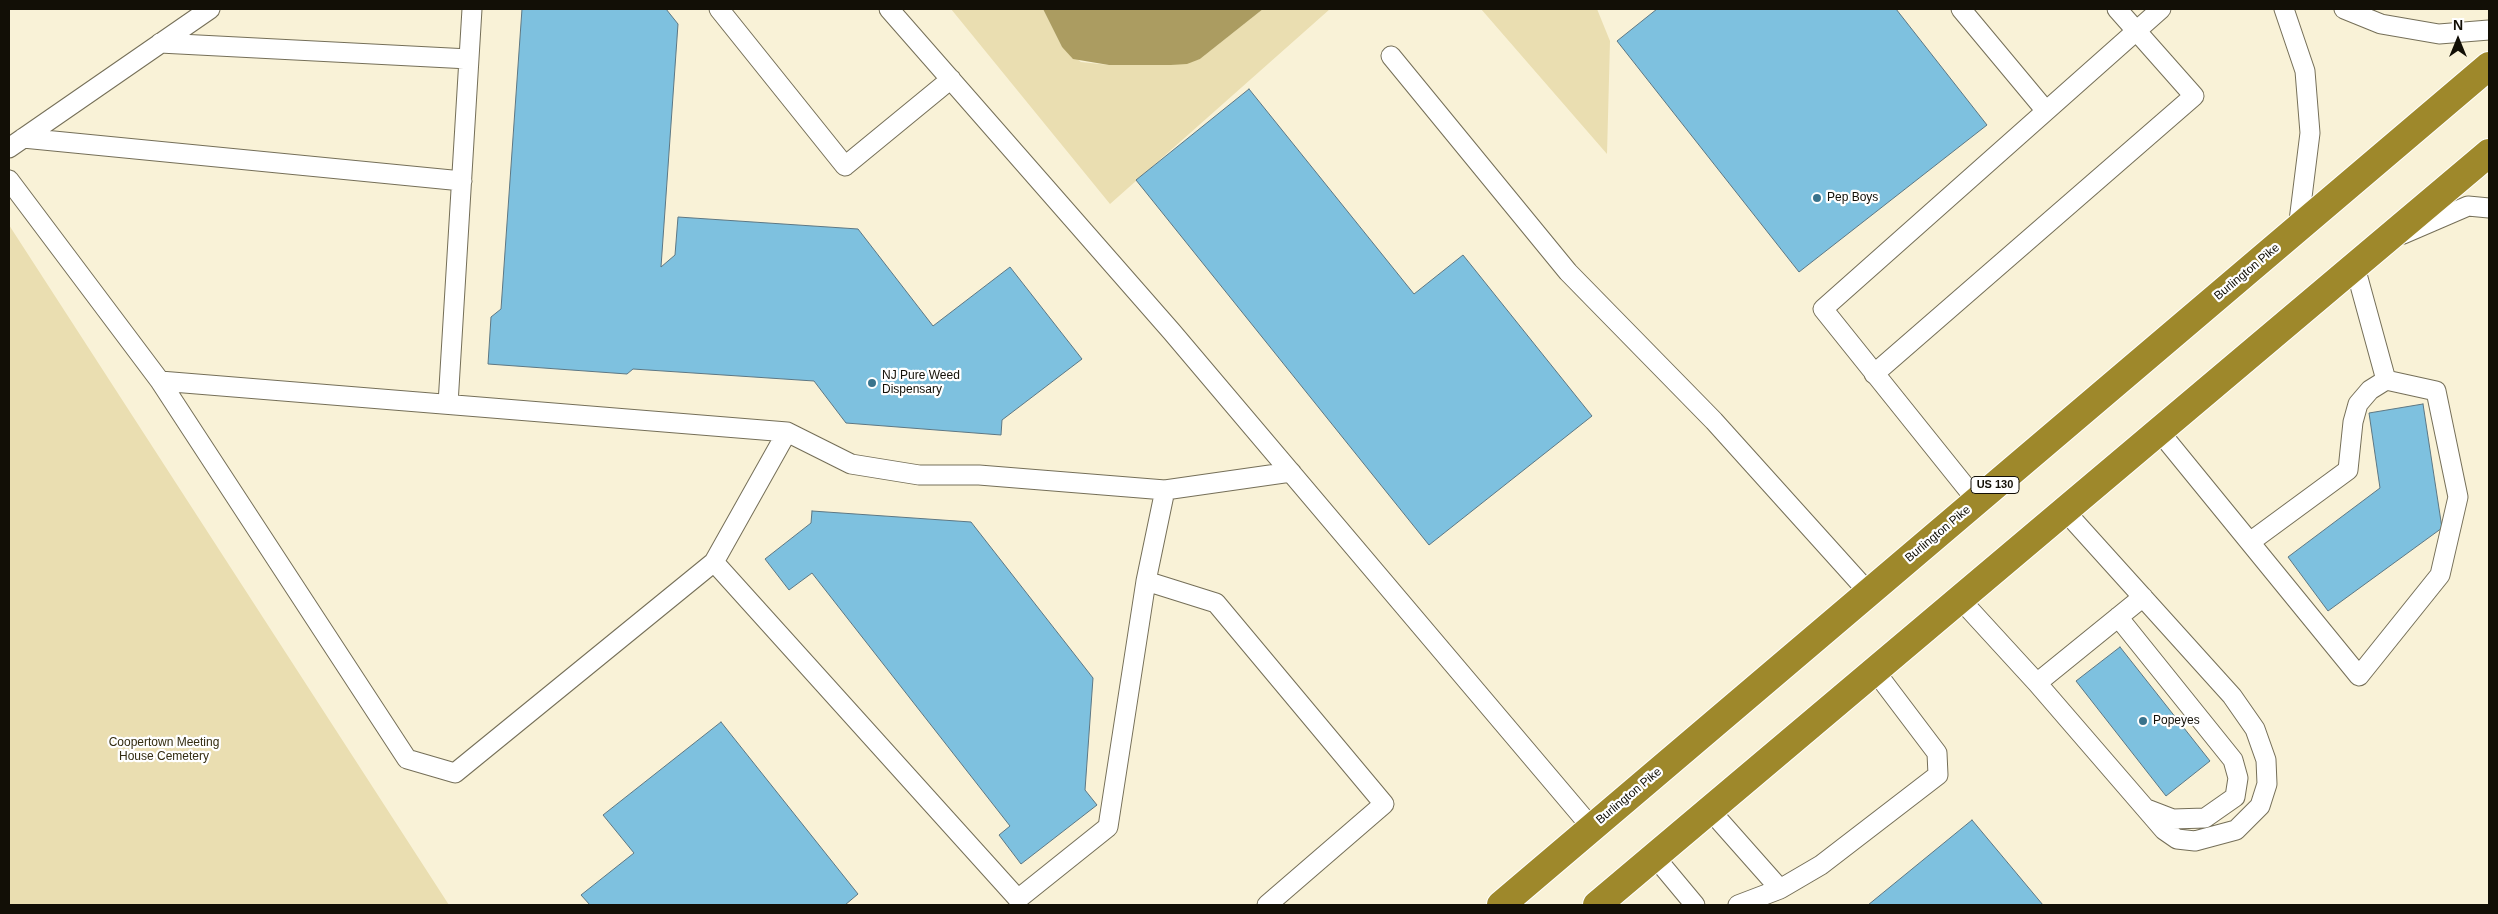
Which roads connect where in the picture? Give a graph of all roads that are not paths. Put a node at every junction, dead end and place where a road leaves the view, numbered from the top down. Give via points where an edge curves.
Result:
1 (210, 9) edge
2 (472, 9) edge
3 (719, 9) edge
4 (889, 9) edge
5 (1961, 9) edge
6 (2118, 9) edge
7 (2161, 9) edge
8 (2284, 9) edge
9 (2344, 9) edge
10 (2489, 30) edge
11 (2136, 31) junction
12 (160, 43) junction
13 (1391, 56) dead end
14 (469, 59) junction
15 (2489, 66) edge
16 (951, 79) junction
17 (2046, 111) junction
18 (16, 143) edge
19 (2489, 153) edge
20 (9, 180) edge
21 (462, 181) junction
22 (2489, 208) edge
23 (2298, 228) junction
24 (2383, 242) junction
25 (2355, 267) junction
26 (1874, 374) junction
27 (2386, 380) junction
28 (160, 381) junction
29 (448, 404) junction
30 (2159, 431) junction
31 (787, 432) junction
32 (1291, 472) junction
33 (1165, 490) junction
34 (1977, 501) junction
35 (2065, 511) junction
36 (2250, 542) junction
37 (714, 562) junction
38 (1146, 581) junction
39 (1869, 593) junction
40 (2143, 597) junction
41 (1960, 599) junction
42 (2118, 617) junction
43 (1875, 671) junction
44 (2037, 684) junction
45 (2143, 808) junction
46 (1710, 810) junction
47 (1592, 828) junction
48 (1655, 857) junction
49 (1780, 889) junction
50 (1020, 902) edge
51 (1266, 905) edge
52 (1501, 905) edge
53 (1597, 905) edge
54 (1695, 905) edge
55 (1738, 905) edge

1 - 12 lane
2 - 14 lane
3 - 16 lane via 845,166
4 - 16 lane
5 - 17 lane
6 - 11 lane
7 - 11 lane
8 - 23 lane via 2305,71 2310,133
9 - 10 lane via 2381,24 2439,34
11 - 17 lane
11 - 26 lane via 2194,96
12 - 14 lane
12 - 18 lane
13 - 39 lane via 1568,272 1714,421
14 - 21 lane
15 - 23 highway, Burlington Pike / US 130
16 - 32 lane
17 - 26 lane via 1823,309
18 - 21 lane
19 - 24 highway
20 - 28 lane
21 - 29 lane
22 - 24 lane via 2468,206
23 - 34 highway, Burlington Pike / US 130
24 - 25 highway
25 - 27 lane
25 - 30 highway
26 - 34 lane
27 - 36 lane via 2370,390 2358,404 2348,470
27 - 36 lane via 2436,391 2458,497 2440,575 2359,676
28 - 29 lane
28 - 37 lane via 407,759 455,773
29 - 31 lane
30 - 35 highway
30 - 36 lane
31 - 33 lane via 851,464 920,475 979,475
31 - 37 lane
32 - 33 lane
32 - 47 lane
33 - 38 lane
34 - 39 highway, Burlington Pike / US 130
35 - 40 lane
35 - 41 highway
37 - 50 lane
38 - 50 lane via 1108,827
38 - 51 lane via 1216,603 1384,804
39 - 47 highway, Burlington Pike / US 130
40 - 42 lane
40 - 45 lane via 2232,696 2255,729 2266,760 2267,784 2260,806 2236,830 2208,839 2177,839
41 - 43 highway
41 - 44 lane
42 - 44 lane
42 - 45 lane via 2233,760 2238,778 2235,797 2205,818 2172,819
43 - 46 highway
43 - 49 lane via 1938,753 1938,775 1821,865
44 - 45 lane
46 - 48 highway
46 - 49 lane
47 - 52 highway, Burlington Pike / US 130
48 - 53 highway
48 - 54 lane
49 - 55 lane

